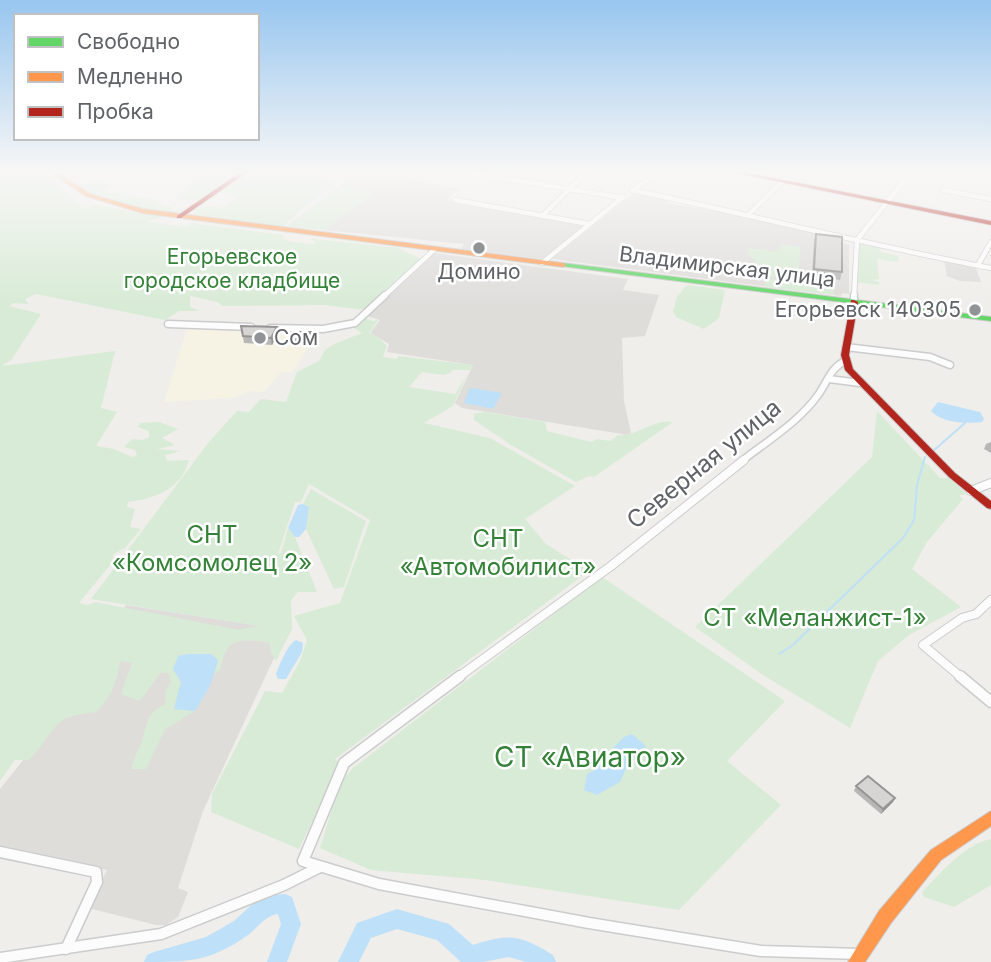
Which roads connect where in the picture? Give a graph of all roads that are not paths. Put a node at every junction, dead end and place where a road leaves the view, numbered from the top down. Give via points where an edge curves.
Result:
1 (179, 216) edge
2 (542, 216) edge
3 (600, 216) edge
4 (757, 216) edge
5 (876, 216) edge
6 (955, 216) edge
7 (991, 223) edge
8 (589, 224) junction
9 (858, 240) junction
10 (991, 242) edge
11 (435, 249) junction
12 (542, 263) junction
13 (978, 265) junction
14 (991, 268) edge
15 (854, 302) junction
16 (991, 319) edge
17 (168, 324) dead end
18 (846, 347) junction
19 (845, 361) junction
20 (950, 365) dead end
21 (829, 379) junction
22 (860, 383) junction
23 (991, 483) edge
24 (971, 491) junction
25 (991, 506) edge
26 (991, 600) edge
27 (991, 702) edge
28 (991, 818) edge
29 (0, 852) edge
30 (321, 866) junction
31 (66, 949) junction
32 (0, 958) edge
33 (859, 958) edge

1 - 11 street, Владимирская улица
2 - 8 street
3 - 8 street
4 - 9 street
5 - 9 street
6 - 7 street
8 - 12 street
9 - 13 street
9 - 15 street
10 - 13 street
11 - 12 street, Владимирская улица
11 - 17 street via 367,314 345,327
12 - 15 street, Владимирская улица
13 - 14 street
15 - 16 street, Владимирская улица
15 - 18 street
18 - 19 street
18 - 20 street via 930,357
19 - 21 street, Северная улица via 836,365
19 - 22 street
21 - 22 street
21 - 30 street, Северная улица via 801,414 622,557 344,763 303,861
22 - 24 street
23 - 24 street
24 - 25 street
26 - 27 street via 923,645
28 - 33 street via 936,855 885,917
29 - 31 street via 96,872 97,882
30 - 31 street via 161,934
30 - 33 street via 379,884 589,923 761,951
31 - 32 street

